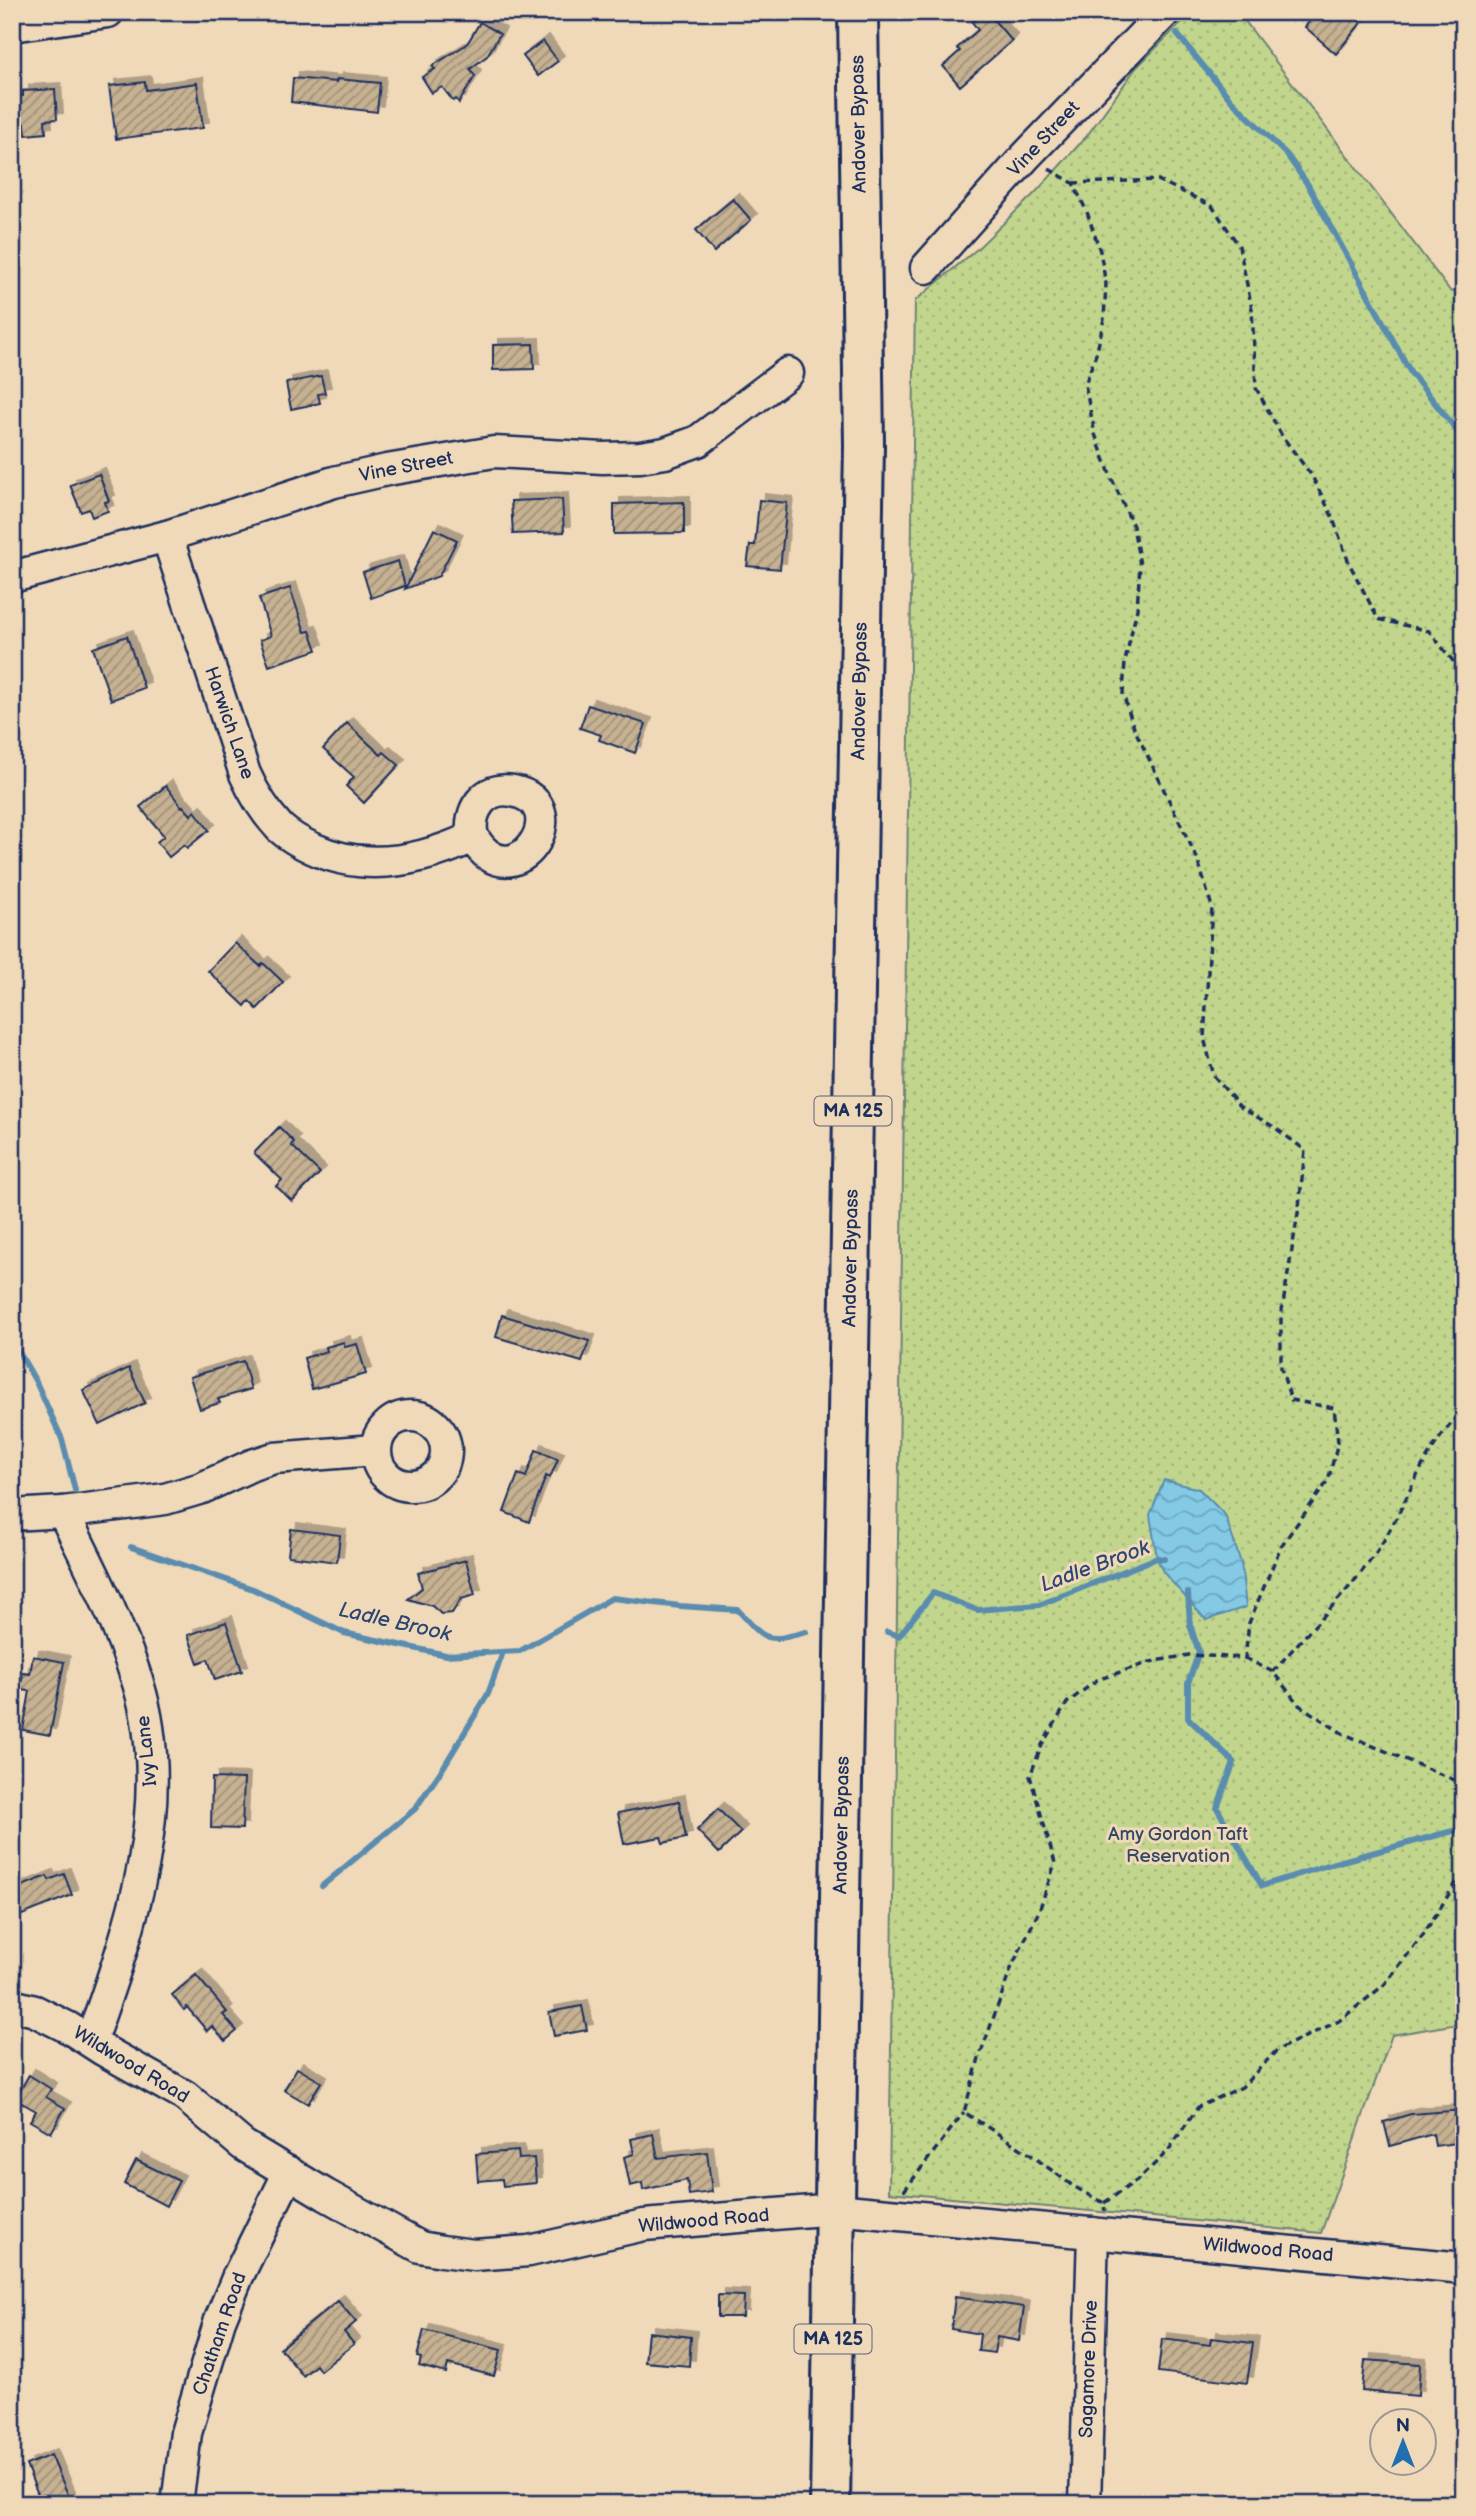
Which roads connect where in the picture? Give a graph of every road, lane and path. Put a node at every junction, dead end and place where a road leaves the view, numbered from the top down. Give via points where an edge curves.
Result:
1 (108, 12) edge
2 (858, 12) edge
3 (1165, 12) edge
4 (12, 26) edge
5 (1026, 156) junction
6 (1073, 183) junction
7 (926, 268) dead end
8 (788, 373) dead end
9 (167, 536) junction
10 (12, 577) edge
11 (1464, 690) edge
12 (1464, 831) edge
13 (473, 838) dead end
14 (1464, 920) edge
15 (1464, 1411) edge
16 (375, 1450) dead end
17 (63, 1513) junction
18 (12, 1515) edge
19 (1245, 1658) junction
20 (1273, 1672) junction
21 (1464, 1784) edge
22 (1464, 1863) edge
23 (12, 2005) edge
24 (91, 2040) junction
25 (964, 2112) junction
26 (289, 2172) junction
27 (1104, 2203) junction
28 (835, 2209) junction
29 (884, 2213) junction
30 (1101, 2234) junction
31 (1464, 2268) edge
32 (177, 2504) edge
33 (830, 2504) edge
34 (1085, 2504) edge

1 - 4 street
2 - 28 main road, Andover Bypass / MA 125 via 864,445
3 - 5 street, Vine Street
5 - 6 path
5 - 7 street, Vine Street
6 - 11 path via 1158,180 1212,206 1239,246 1251,309 1256,388 1282,436 1312,476 1378,619 1429,631 1453,661
6 - 19 path via 1100,251 1106,284 1102,330 1085,386 1096,434 1133,526 1140,565 1123,694 1197,858 1212,907 1204,1038 1214,1076 1240,1107 1305,1150 1281,1315 1281,1368 1290,1401 1334,1408 1338,1442 1328,1481 1281,1546 1249,1623
8 - 9 street, Vine Street via 698,441 665,453 603,458 494,452 454,458 334,482
9 - 10 street, Vine Street
9 - 13 street, Harwich Lane via 245,774 254,794 282,830 321,852 365,862 430,854
12 - 14 path via 1459,858
15 - 20 path via 1430,1449 1378,1549 1341,1599
16 - 17 street via 274,1458 165,1499
17 - 18 street
17 - 24 street, Ivy Lane via 96,1577 139,1684 153,1777 146,1846 132,1912
19 - 20 path
19 - 25 path via 1189,1655 1150,1662 1097,1680 1067,1703 1030,1776 1055,1863 1040,1911 1012,1966
20 - 21 path via 1299,1705 1342,1733
22 - 27 path via 1423,1935 1384,1984 1339,2021 1277,2050 1242,2087 1198,2107 1168,2151
23 - 24 street, Wildwood Road
24 - 26 street, Wildwood Road via 185,2096 243,2144
25 - 27 path
25 - 29 path
26 - 28 street, Wildwood Road via 419,2247 474,2255 529,2250 643,2225
26 - 32 street, Chatham Road via 220,2320 186,2433
27 - 30 path
28 - 29 street, Wildwood Road
28 - 33 main road, Andover Bypass / MA 125
29 - 30 street, Wildwood Road
30 - 31 street, Wildwood Road
30 - 34 street, Sagamore Drive

